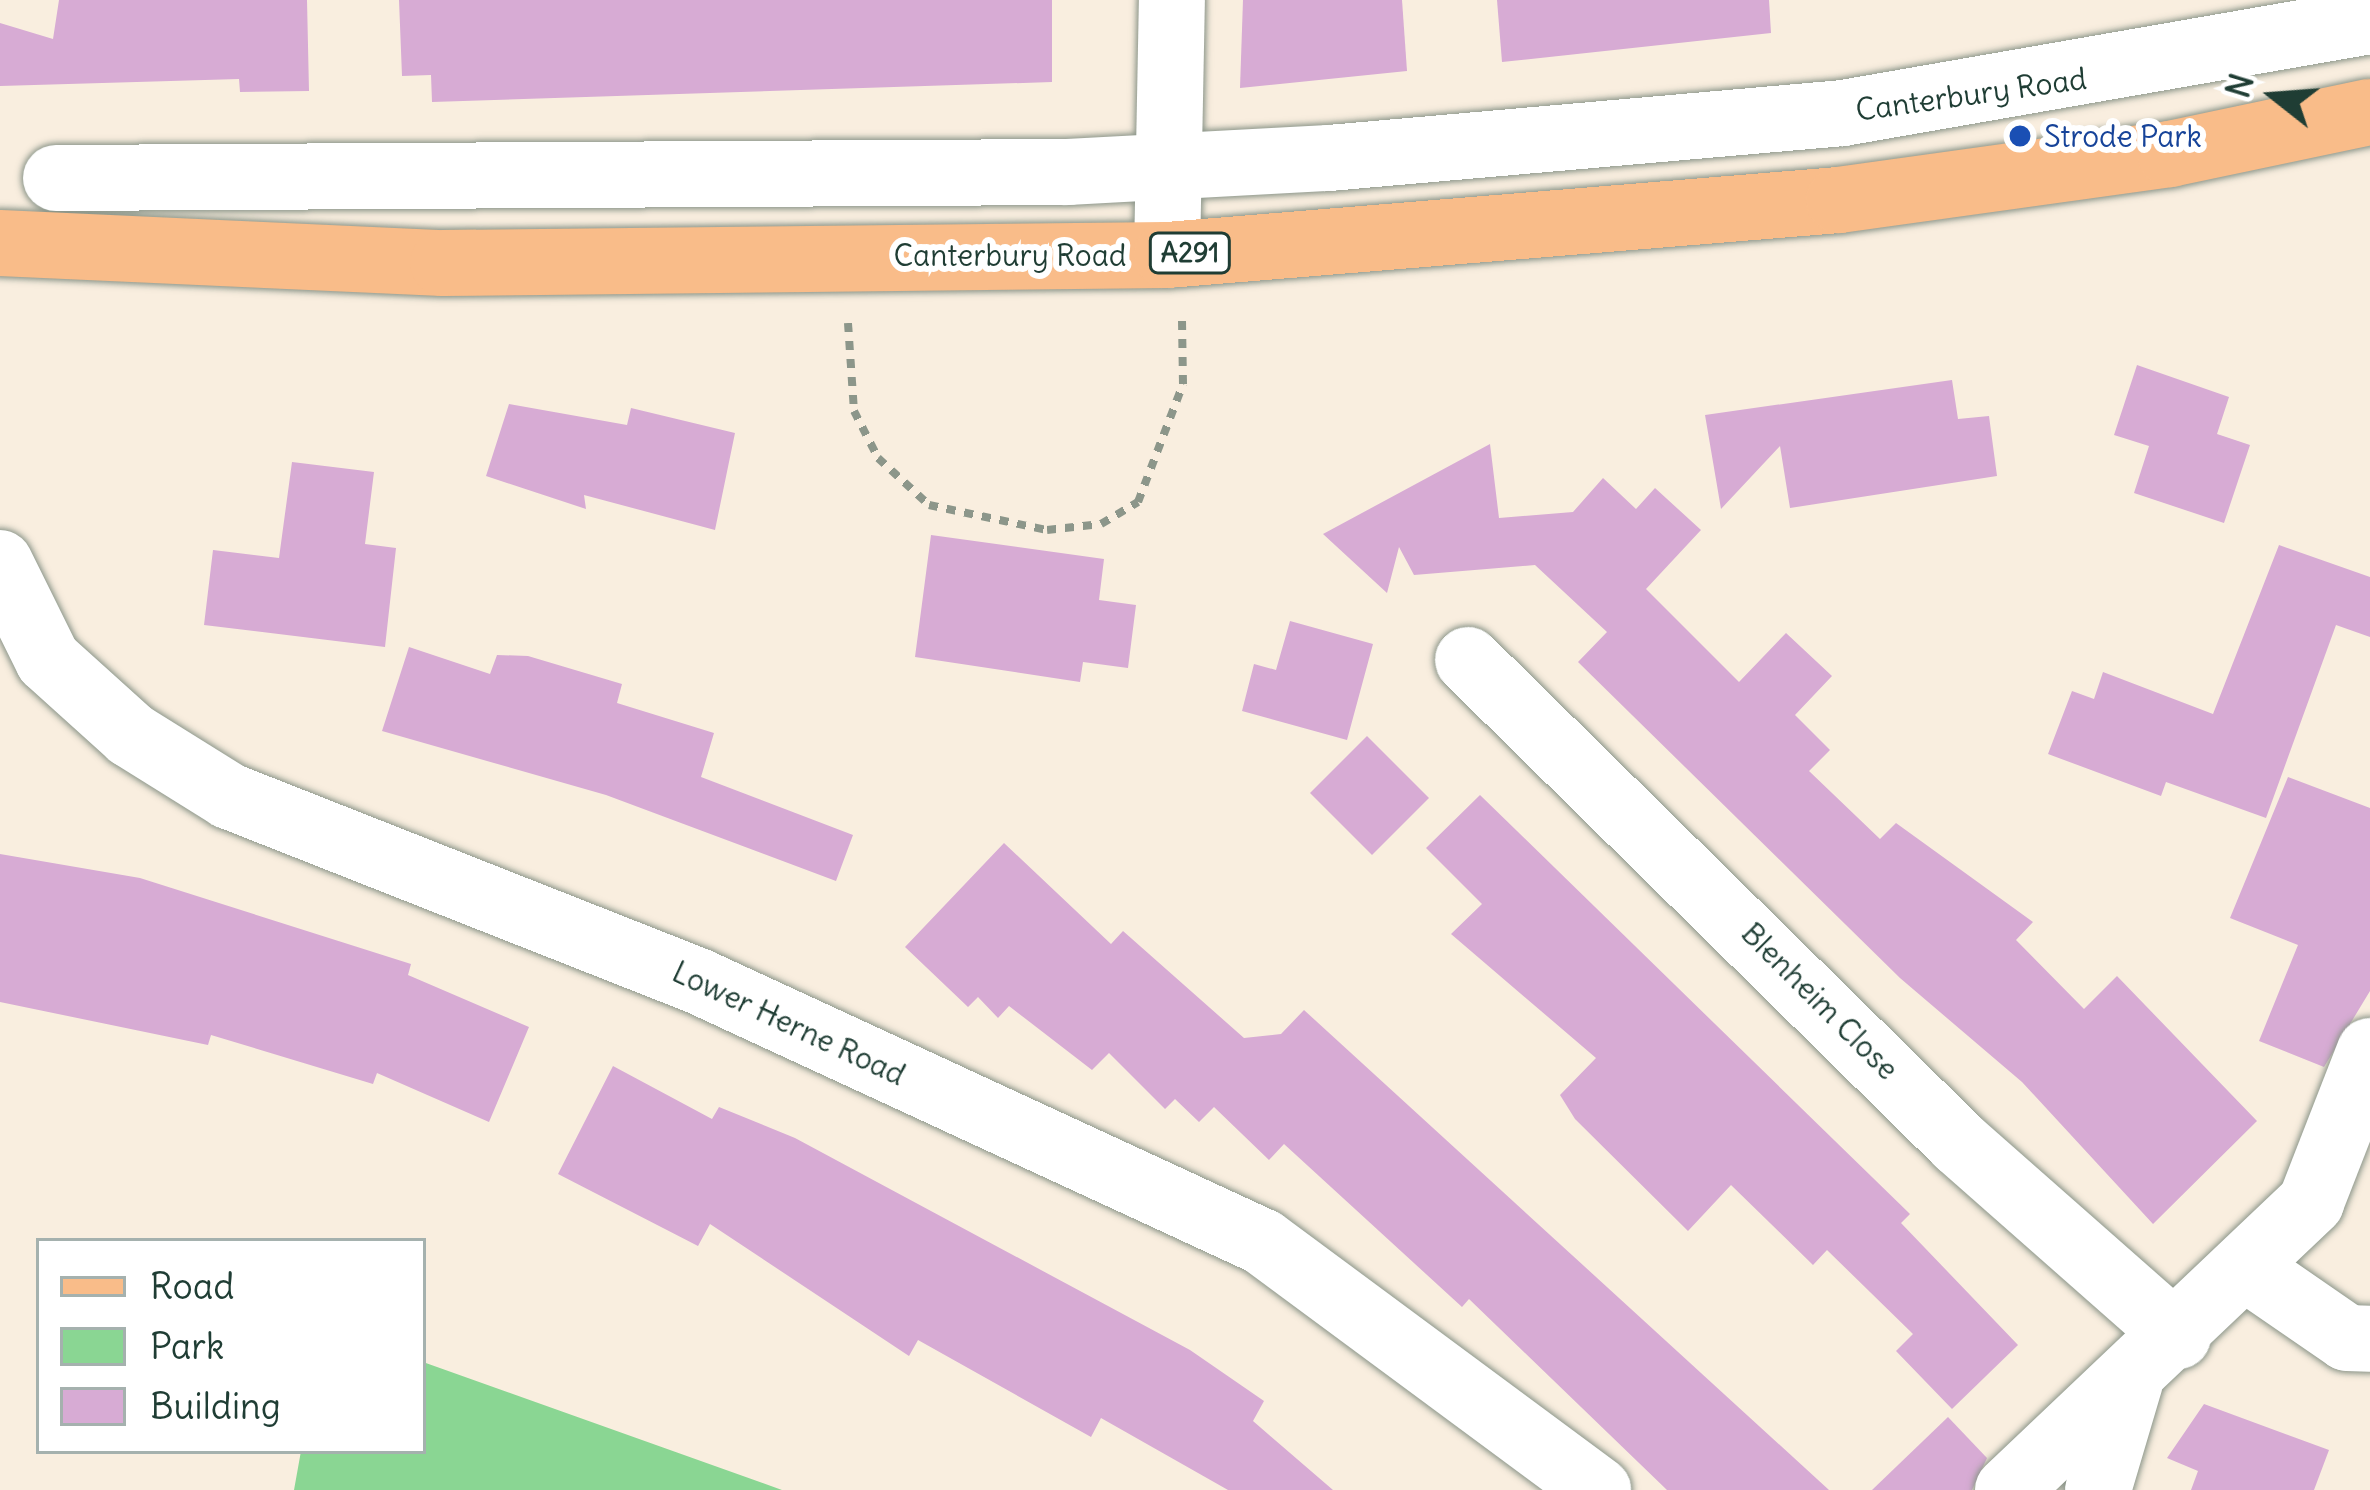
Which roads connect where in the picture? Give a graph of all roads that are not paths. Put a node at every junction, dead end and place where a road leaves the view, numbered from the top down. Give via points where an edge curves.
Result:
1 (1172, 0) edge
2 (2370, 21) edge
3 (2370, 112) edge
4 (1167, 166) junction
5 (56, 178) dead end
6 (0, 243) edge
7 (1174, 255) junction
8 (0, 563) edge
9 (1468, 660) dead end
10 (2370, 1052) edge
11 (2247, 1269) junction
12 (2178, 1336) junction
13 (2370, 1340) edge
14 (2130, 1382) junction
15 (1598, 1490) edge
16 (2008, 1490) edge
17 (2098, 1490) edge

1 - 4 street
2 - 4 street, Canterbury Road via 1843,113
3 - 7 main road, Canterbury Road / A291 via 2170,154 1839,200
4 - 5 street, Canterbury Road
4 - 7 street
6 - 7 main road, Canterbury Road / A291 via 443,263
8 - 15 street, Lower Herne Road via 49,660 131,735 229,796 698,980 1263,1242
9 - 12 street, Blenheim Close via 1959,1143
10 - 11 street via 2311,1202
11 - 12 street
11 - 13 street via 2347,1338
12 - 14 street
14 - 16 street
14 - 17 street

